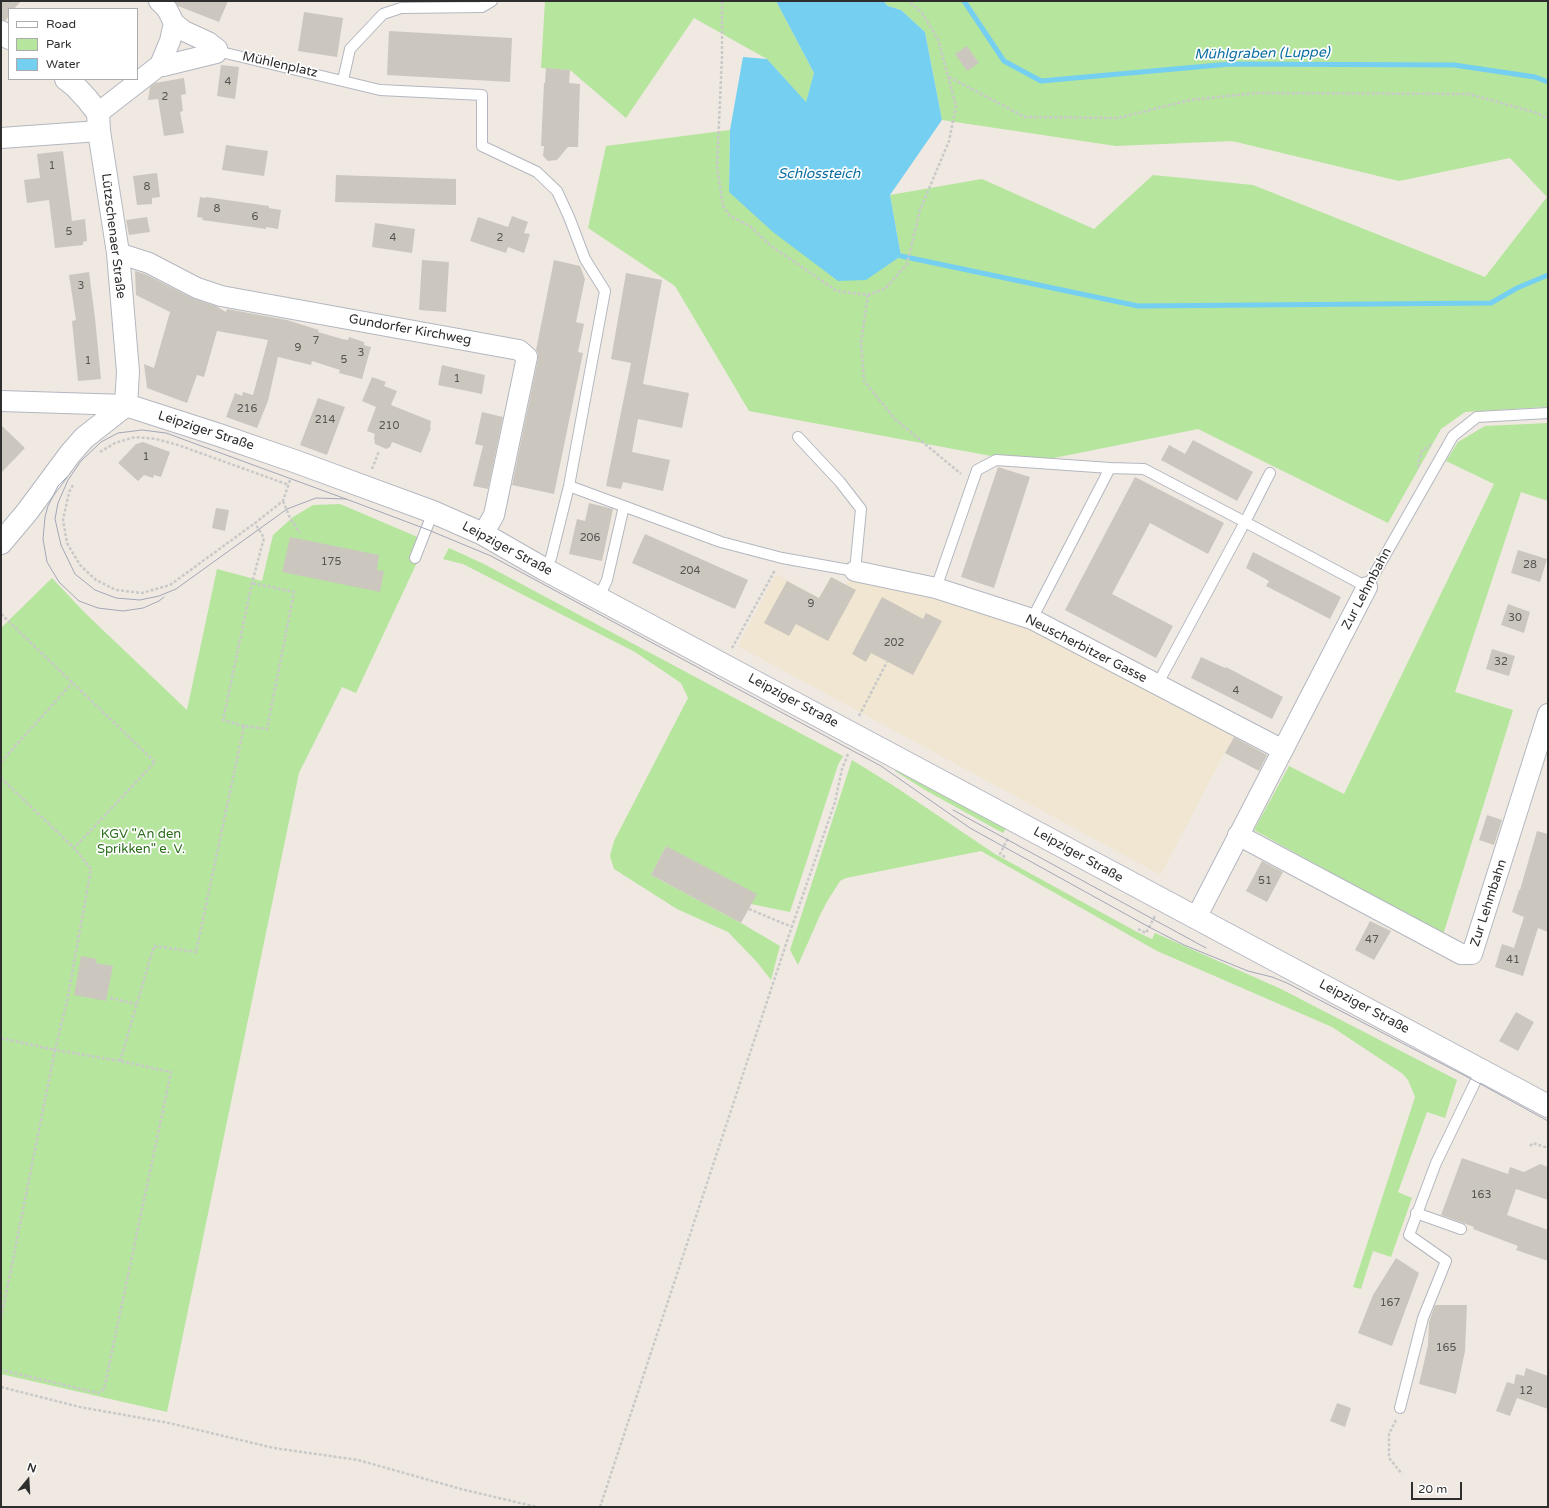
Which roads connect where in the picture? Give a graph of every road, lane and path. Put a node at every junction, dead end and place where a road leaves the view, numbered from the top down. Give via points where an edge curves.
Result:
1 (492, 1) edge
2 (722, 1) edge
3 (909, 1) edge
4 (169, 9) edge
5 (217, 51) junction
6 (160, 65) junction
7 (949, 77) junction
8 (67, 80) edge
9 (343, 80) junction
10 (1548, 120) edge
11 (98, 122) junction
12 (1, 138) edge
13 (118, 253) junction
14 (868, 295) junction
15 (1, 401) edge
16 (126, 406) junction
17 (1548, 413) edge
18 (798, 437) dead end
19 (99, 453) dead end
20 (297, 462) junction
21 (1110, 468) junction
22 (1270, 473) dead end
23 (76, 481) dead end
24 (973, 483) junction
25 (289, 485) junction
26 (569, 486) junction
27 (283, 501) junction
28 (624, 506) junction
29 (433, 512) junction
30 (1245, 522) junction
31 (255, 523) junction
32 (300, 533) dead end
33 (483, 534) junction
34 (1, 543) edge
35 (415, 558) dead end
36 (782, 558) junction
37 (544, 569) junction
38 (855, 571) junction
39 (252, 583) junction
40 (1367, 587) junction
41 (936, 588) junction
42 (599, 597) junction
43 (1, 614) edge
44 (1032, 619) junction
45 (732, 648) dead end
46 (888, 662) dead end
47 (72, 683) junction
48 (1157, 685) junction
49 (1548, 714) edge
50 (244, 726) junction
51 (854, 734) junction
52 (1282, 750) junction
53 (1, 762) edge
54 (1, 778) edge
55 (1238, 835) junction
56 (1009, 836) dead end
57 (74, 848) junction
58 (1005, 857) dead end
59 (749, 909) dead end
60 (1154, 917) dead end
61 (1196, 918) junction
62 (792, 927) junction
63 (1138, 929) dead end
64 (110, 998) dead end
65 (136, 1004) junction
66 (1, 1038) edge
67 (55, 1050) junction
68 (120, 1061) junction
69 (1481, 1070) junction
70 (1548, 1106) edge
71 (1530, 1146) dead end
72 (1548, 1148) edge
73 (1416, 1213) junction
74 (1461, 1230) dead end
75 (1, 1319) edge
76 (1, 1370) edge
77 (1, 1387) edge
78 (1400, 1408) joint
79 (1402, 1474) dead end
80 (537, 1507) edge
81 (600, 1507) edge

1 - 9 lane via 482,7 401,8 383,14 350,49
2 - 14 path via 717,167 722,206 730,216 750,226 772,246 837,291
3 - 7 path via 922,13 938,39
4 - 5 street, Mühlenplatz via 184,31 208,42 217,48
4 - 6 street, Mühlenplatz via 170,41
5 - 6 street, Mühlenplatz
5 - 9 lane, Mühlenplatz
6 - 11 street, Mühlenplatz
7 - 10 path via 1025,117 1118,118 1190,100 1264,93 1469,94 1537,112
7 - 14 path via 956,106 950,141 920,210 908,264 886,288
8 - 11 street, Lützschenaer Straße via 87,99
9 - 26 lane, Mühlenplatz via 380,90 482,95 482,146 538,172 558,191 585,259 605,291
11 - 12 street
11 - 13 street, Lützschenaer Straße
13 - 16 street, Lützschenaer Straße via 128,372
13 - 33 street, Gundorfer Kirchweg via 149,263 197,288 221,296 519,350 527,357 494,515
14 - 24 path via 861,342 864,381 895,419
15 - 16 street, Leipziger Straße
16 - 20 street, Leipziger Straße
16 - 34 street via 84,438
17 - 40 lane, Zur Lehmbahn via 1477,417 1453,436
18 - 38 lane via 862,509
19 - 25 path via 114,443 135,437 156,439
20 - 25 path
20 - 29 street, Leipziger Straße
21 - 24 lane via 996,460 977,470
21 - 30 lane via 1144,469
21 - 44 lane
22 - 30 lane
23 - 31 path via 69,492 63,520 67,543 80,565 96,580 116,590 142,593 170,585
24 - 41 lane
25 - 27 path
26 - 28 lane
26 - 37 lane via 551,558
27 - 31 path
27 - 32 path
28 - 36 lane via 721,542
28 - 42 lane via 608,580
29 - 33 street, Leipziger Straße
29 - 35 lane
30 - 40 lane
30 - 48 lane
31 - 39 path via 264,538
33 - 37 street, Leipziger Straße
36 - 38 lane
36 - 45 path
37 - 42 street, Leipziger Straße
38 - 41 street, Neuscherbitzer Gasse
39 - 50 path via 223,720
39 - 50 path via 294,592 267,729
40 - 52 street, Zur Lehmbahn
41 - 44 street, Neuscherbitzer Gasse
42 - 51 street, Leipziger Straße
43 - 47 path
44 - 48 street, Neuscherbitzer Gasse
46 - 51 path
47 - 53 path
47 - 57 path via 155,762
48 - 52 street, Neuscherbitzer Gasse
49 - 55 street, Zur Lehmbahn via 1472,954 1461,954
50 - 65 path via 196,952 154,946
51 - 61 street, Leipziger Straße
51 - 62 path via 842,769 835,802
52 - 55 street, Zur Lehmbahn via 1254,799
54 - 57 path
55 - 61 street, Zur Lehmbahn via 1220,865
56 - 58 path via 1000,854
57 - 67 path via 91,869 67,1001
59 - 62 path
60 - 63 path via 1146,933
61 - 69 street, Leipziger Straße
62 - 81 path
64 - 65 path
65 - 68 path
66 - 67 path
67 - 68 path
67 - 75 path
68 - 76 path via 172,1072 104,1389 98,1393
69 - 70 street, Leipziger Straße
69 - 73 lane via 1436,1163
71 - 72 path via 1533,1143
73 - 74 lane
73 - 78 lane via 1409,1235 1446,1261 1423,1318
77 - 80 path via 80,1407 169,1423 274,1448 358,1460
78 - 79 path via 1389,1434 1389,1458

